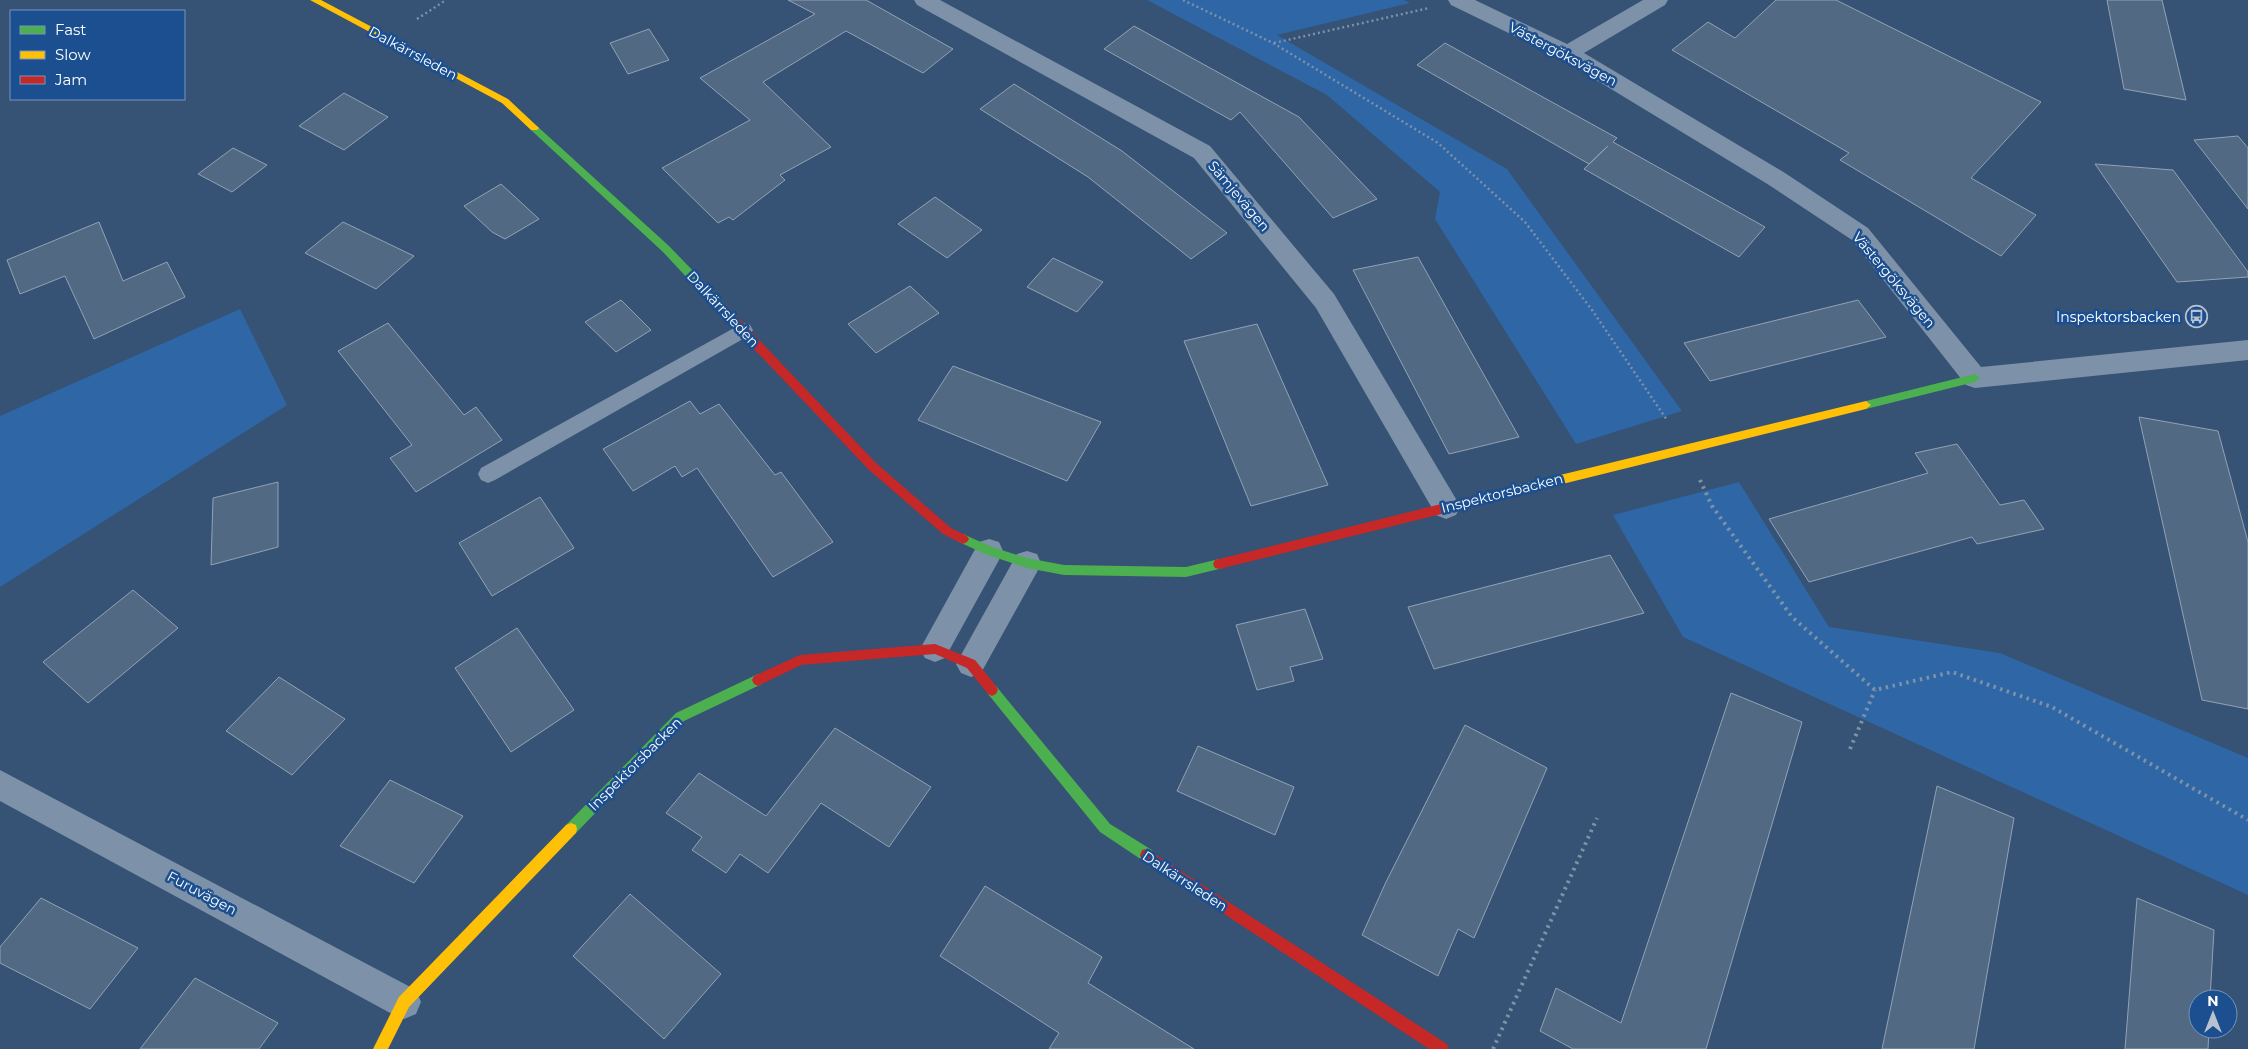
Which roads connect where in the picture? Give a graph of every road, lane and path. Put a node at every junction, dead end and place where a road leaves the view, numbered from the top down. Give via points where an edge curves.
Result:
1 (314, 0) edge
2 (924, 0) edge
3 (1658, 0) edge
4 (1460, 1) edge
5 (1273, 43) dead end
6 (1568, 53) junction
7 (743, 330) junction
8 (2248, 350) edge
9 (1974, 378) junction
10 (488, 474) dead end
11 (1446, 507) junction
12 (989, 551) junction
13 (1027, 564) junction
14 (935, 649) junction
15 (971, 664) junction
16 (1875, 690) dead end
17 (1850, 749) dead end
18 (0, 785) edge
19 (1596, 818) dead end
20 (404, 1002) junction
21 (380, 1049) edge
22 (1442, 1049) edge
23 (1493, 1049) edge

1 - 7 street, Dalkärrsleden via 504,101 666,249
2 - 11 street, Sämjevägen via 1202,152 1325,301
3 - 6 street
4 - 5 path
4 - 6 street, Västergöksvägen
6 - 9 street, Västergöksvägen via 1777,179 1860,234
7 - 10 lane
7 - 12 street, Dalkärrsleden via 872,466 947,531
8 - 9 street
9 - 11 street, Inspektorsbacken
11 - 13 street, Inspektorsbacken via 1186,572 1064,570
12 - 13 street, Dalkärrsleden
12 - 14 street
13 - 15 street
14 - 15 street, Dalkärrsleden
14 - 20 street, Inspektorsbacken via 800,660 680,717
15 - 22 street, Dalkärrsleden via 1105,828
16 - 17 path
18 - 20 street, Furuvägen
19 - 23 path
20 - 21 street, Inspektorsbacken

